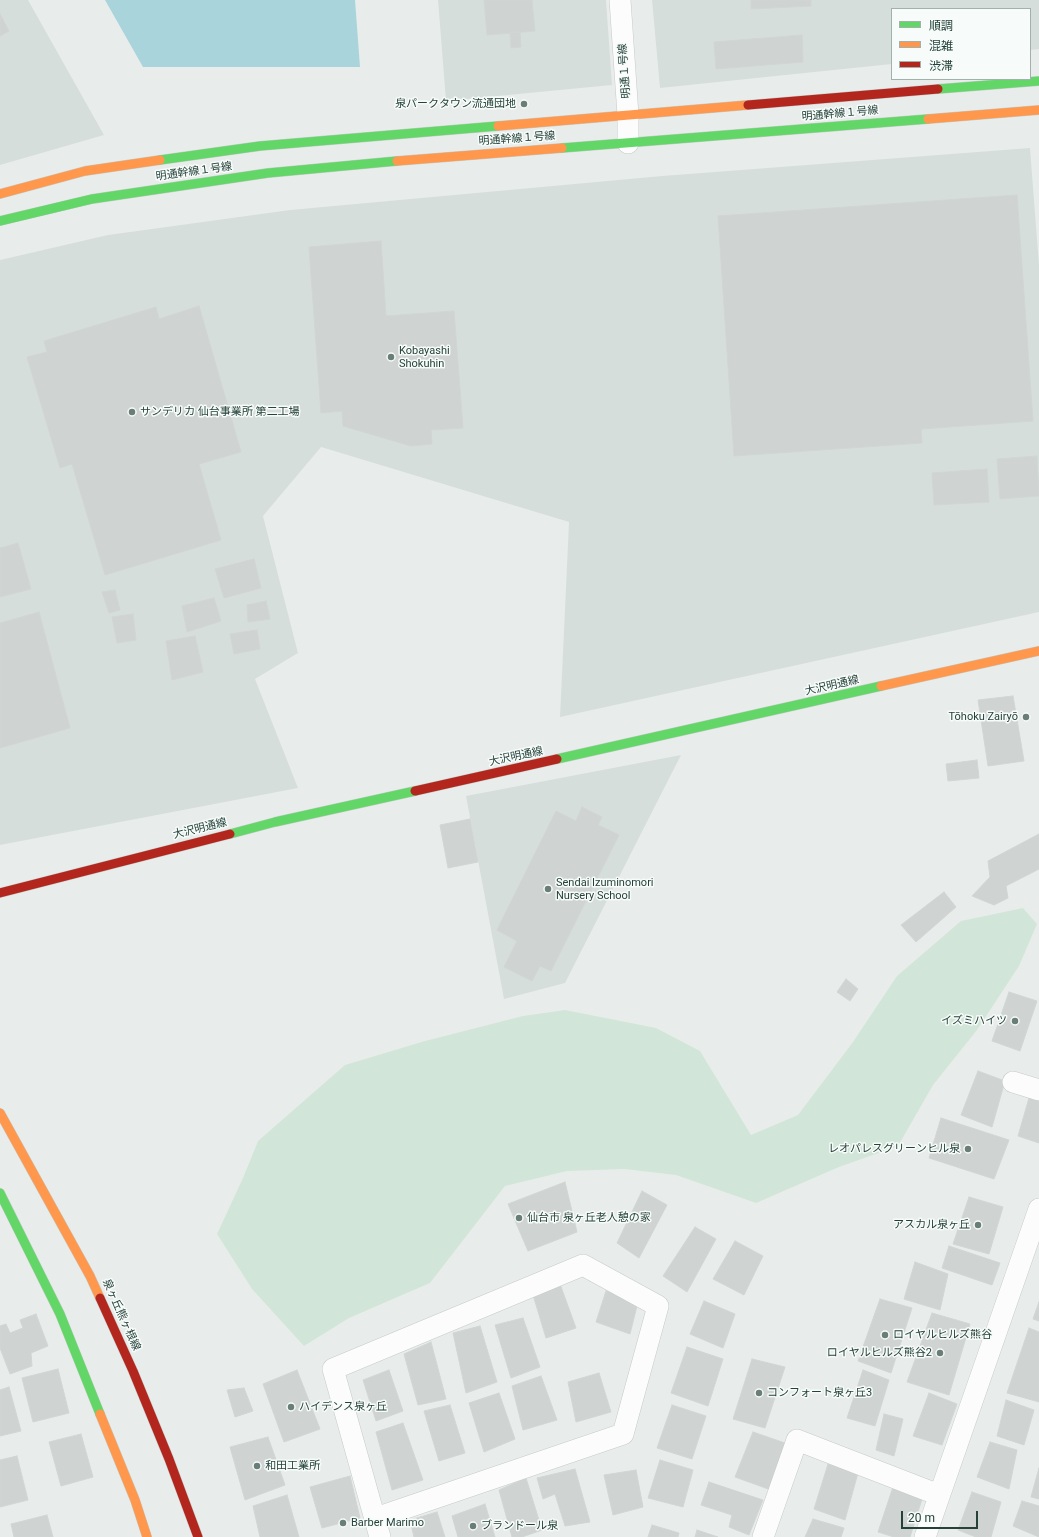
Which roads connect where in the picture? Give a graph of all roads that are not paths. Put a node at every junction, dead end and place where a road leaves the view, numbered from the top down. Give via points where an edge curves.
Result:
1 (620, 0) edge
2 (1039, 81) edge
3 (1039, 110) edge
4 (628, 115) junction
5 (628, 143) junction
6 (0, 194) edge
7 (0, 220) edge
8 (1039, 651) edge
9 (0, 893) edge
10 (1013, 1082) dead end
11 (1039, 1090) edge
12 (0, 1113) edge
13 (0, 1193) edge
14 (1039, 1209) edge
15 (939, 1495) junction
16 (378, 1527) edge
17 (147, 1537) edge
18 (198, 1537) edge
19 (763, 1537) edge
20 (925, 1537) edge

1 - 4 street, 明通１号線
2 - 4 street
3 - 5 street, 明通幹線１号線
4 - 5 street, 明通１号線
4 - 6 street via 260,146 85,171
5 - 7 street, 明通幹線１号線 via 268,173 92,199
8 - 9 street, 大沢明通線 via 275,822
10 - 11 street
12 - 18 street, 泉ヶ丘熊ヶ根線 via 90,1276 133,1371
13 - 17 street via 60,1314 135,1500
14 - 15 street
15 - 19 street via 797,1440
15 - 20 street
16 - 16 street via 333,1369 583,1265 658,1306 624,1434

